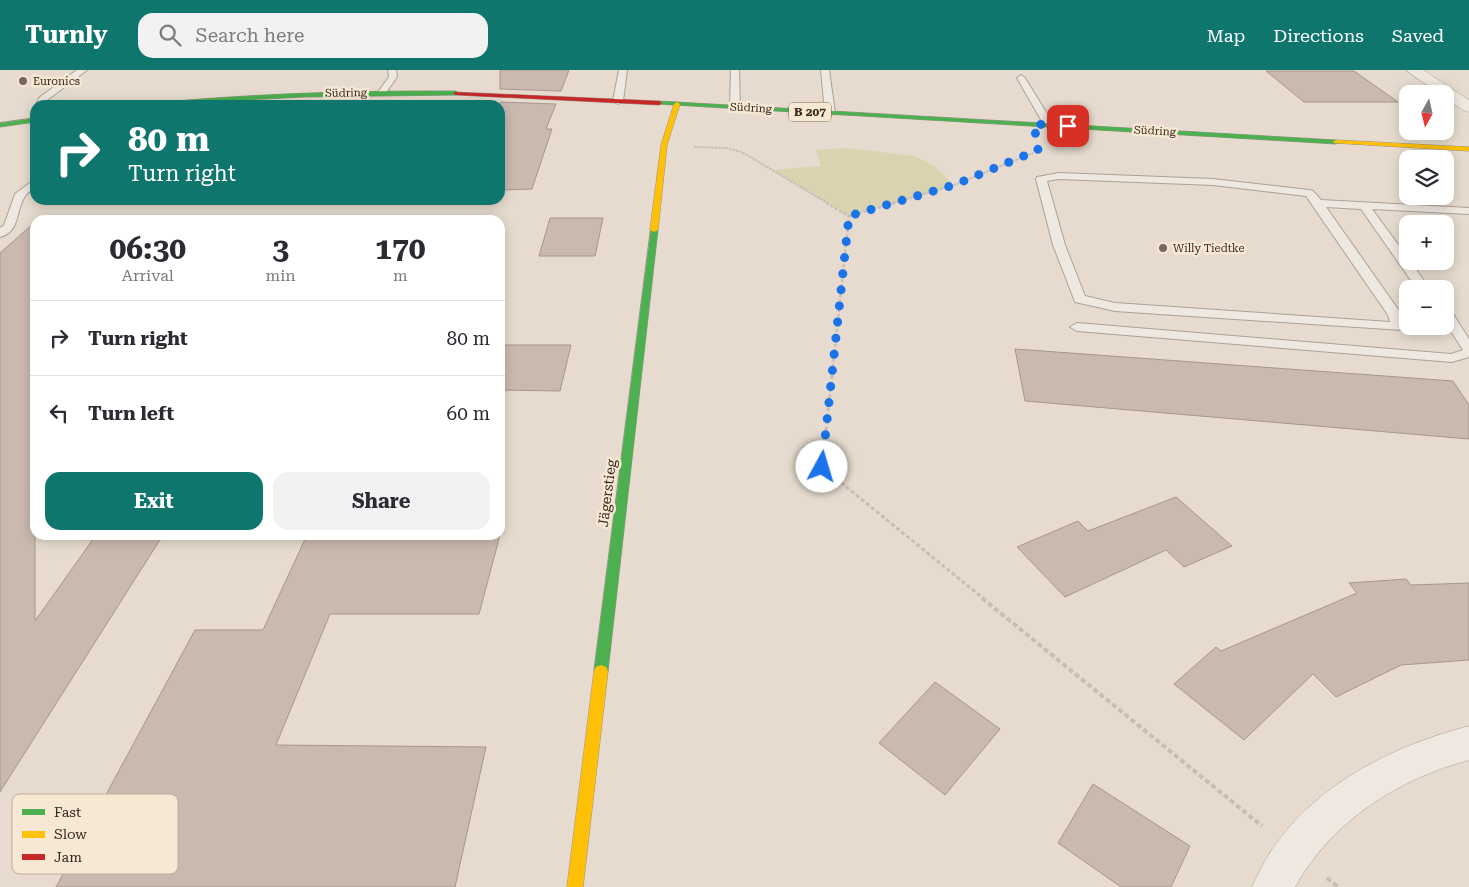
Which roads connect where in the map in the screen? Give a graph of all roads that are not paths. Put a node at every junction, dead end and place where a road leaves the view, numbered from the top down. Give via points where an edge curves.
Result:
1 (84, 70) edge
2 (392, 70) edge
3 (623, 70) edge
4 (735, 70) edge
5 (825, 70) edge
6 (1413, 70) edge
7 (1021, 78) dead end
8 (382, 92) junction
9 (42, 100) edge
10 (210, 100) edge
11 (618, 101) junction
12 (677, 104) junction
13 (735, 107) junction
14 (1469, 107) edge
15 (830, 113) junction
16 (30, 118) edge
17 (0, 125) edge
18 (1049, 125) junction
19 (1469, 149) edge
20 (30, 186) edge
21 (1318, 203) junction
22 (1365, 207) junction
23 (1469, 211) edge
24 (0, 234) edge
25 (1418, 280) edge
26 (1454, 326) edge
27 (1077, 327) dead end
28 (1469, 350) edge
29 (1469, 743) edge
30 (575, 887) edge
31 (1272, 887) edge

1 - 9 lane
2 - 8 lane via 393,77
3 - 11 lane
4 - 13 lane
5 - 15 lane
6 - 14 street
7 - 18 lane
8 - 10 main road, Südring / B 207 via 279,94
8 - 11 main road, Südring / B 207
11 - 12 main road, Südring / B 207
12 - 13 main road, Südring / B 207
12 - 30 main road, Jägerstieg via 664,145
13 - 15 main road, Südring / B 207
15 - 18 main road, Südring / B 207
16 - 17 main road
18 - 19 main road, Südring / B 207
20 - 24 lane via 20,194 9,227
21 - 21 lane via 1309,193 1213,182 1059,176 1041,179 1059,246 1080,299 1115,307 1397,327 1395,315
21 - 22 lane
22 - 23 lane
22 - 25 lane
26 - 28 lane
27 - 28 lane via 1452,358
29 - 31 street via 1443,749 1400,766 1361,788 1325,817 1294,852

